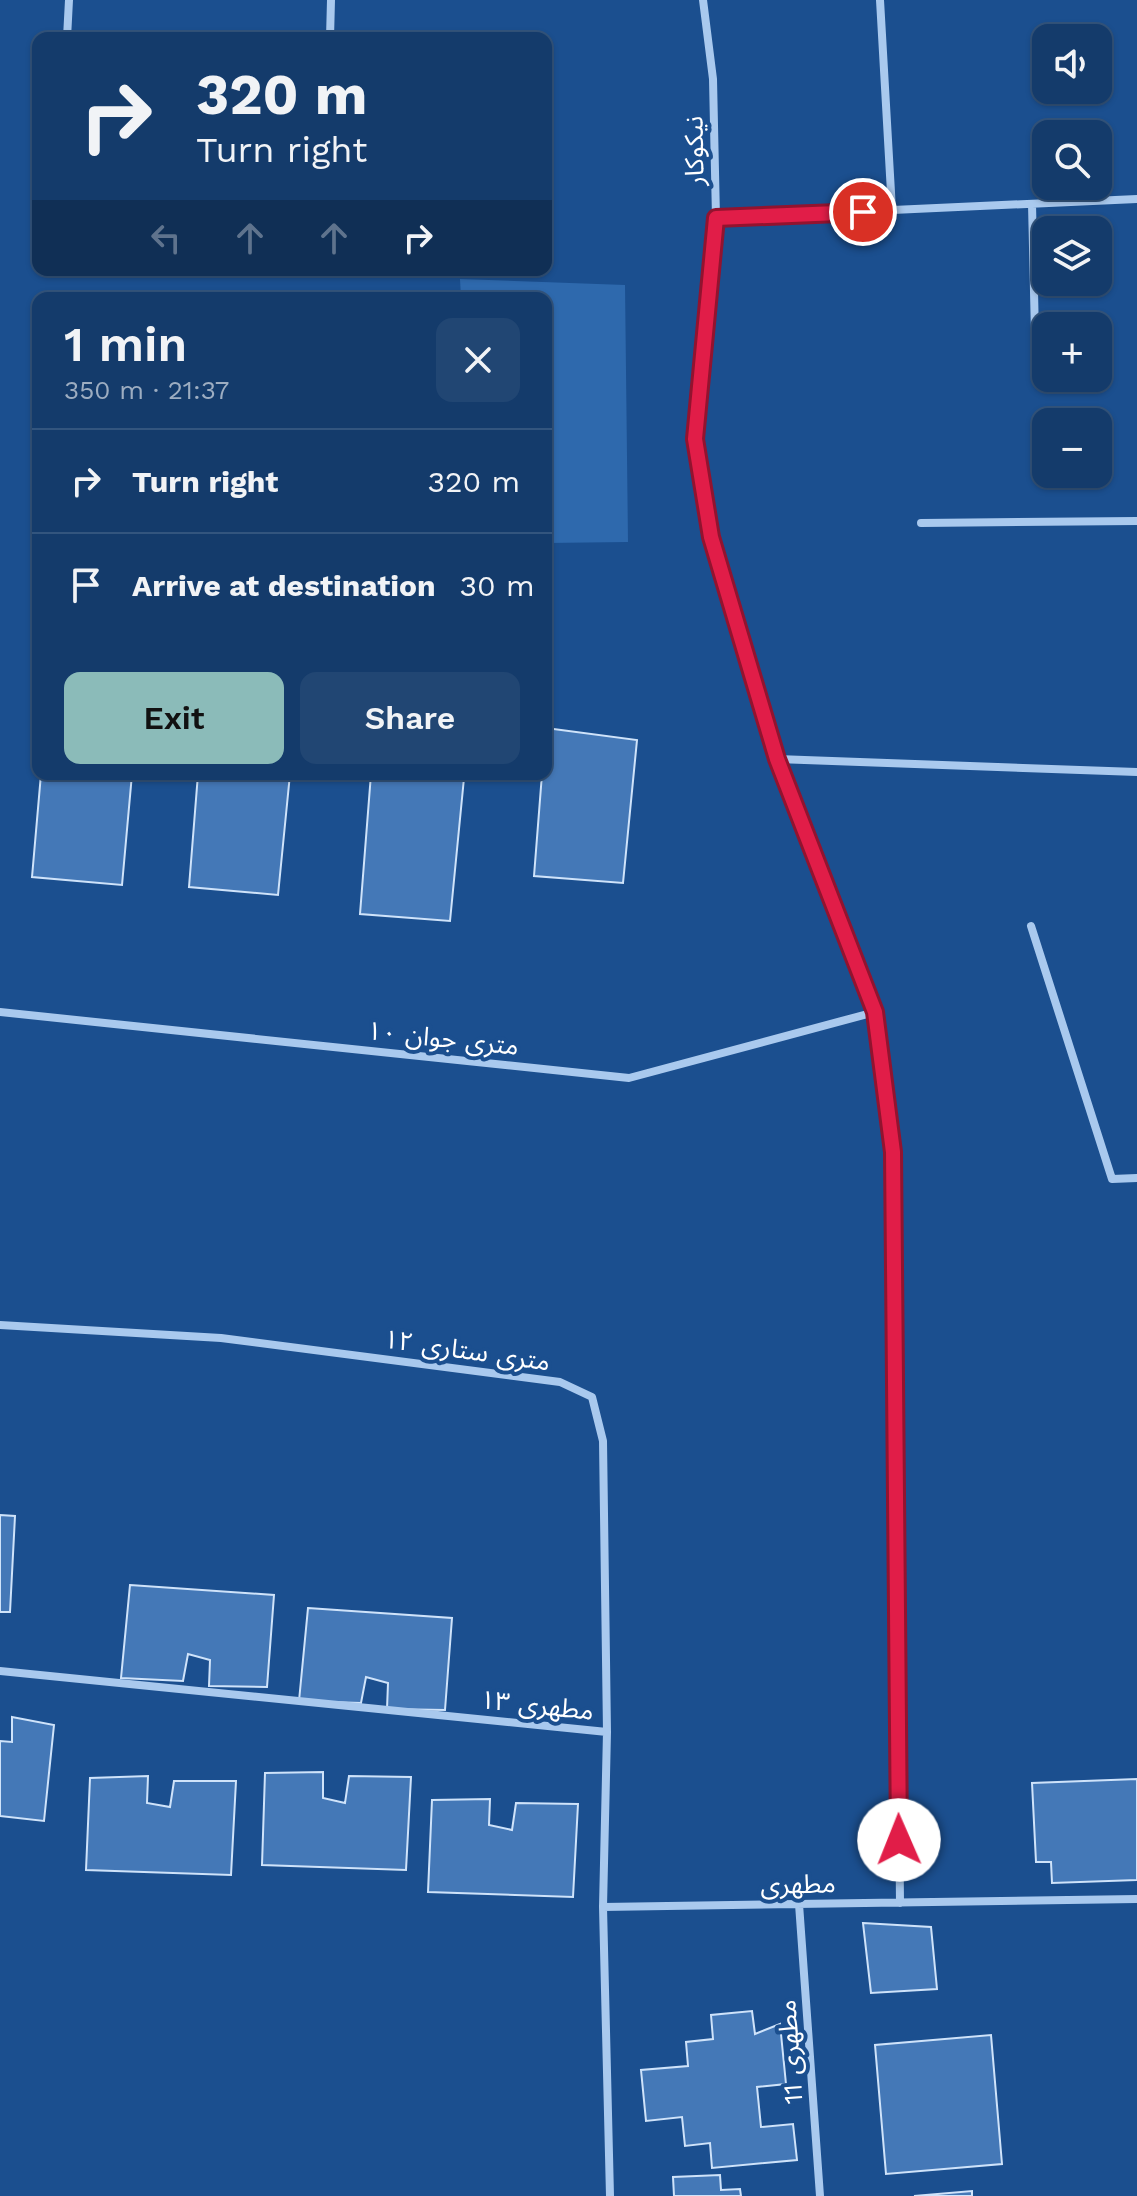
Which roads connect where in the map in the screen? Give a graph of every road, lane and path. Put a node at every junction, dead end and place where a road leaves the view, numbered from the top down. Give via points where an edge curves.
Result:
1 (69, 0) edge
2 (331, 0) edge
3 (703, 0) edge
4 (880, 0) edge
5 (67, 32) edge
6 (330, 32) edge
7 (1137, 199) edge
8 (1032, 204) junction
9 (892, 210) junction
10 (716, 218) junction
11 (1034, 312) edge
12 (1137, 521) edge
13 (921, 523) dead end
14 (777, 759) junction
15 (1137, 772) edge
16 (1031, 926) dead end
17 (0, 1012) edge
18 (875, 1012) junction
19 (1137, 1178) edge
20 (0, 1325) edge
21 (0, 1671) edge
22 (607, 1732) junction
23 (1137, 1899) edge
24 (900, 1903) junction
25 (799, 1904) junction
26 (603, 1907) junction
27 (610, 2196) edge
28 (820, 2196) edge

1 - 5 street
2 - 6 street
3 - 10 street, نیکوکار via 713,79
4 - 9 street
7 - 8 street
8 - 9 street
8 - 11 street
9 - 10 street
10 - 14 street, نیکوکار via 695,439 711,537
12 - 13 street
14 - 15 street
14 - 18 street, نیکوکار
16 - 19 street via 1112,1179
17 - 18 street, ۱۰ متری جوان via 629,1078
18 - 24 street, نیکوکار via 893,1152
20 - 22 street, ۱۲ متری ستاری via 221,1338 560,1382 592,1397 603,1441
21 - 22 street, مطهری ۱۳
22 - 26 street, مطهری ۱۳
23 - 24 street, مطهری
24 - 25 street, مطهری
25 - 26 street, مطهری
25 - 28 street, مطهری 11
26 - 27 street, مطهری ۱۳

